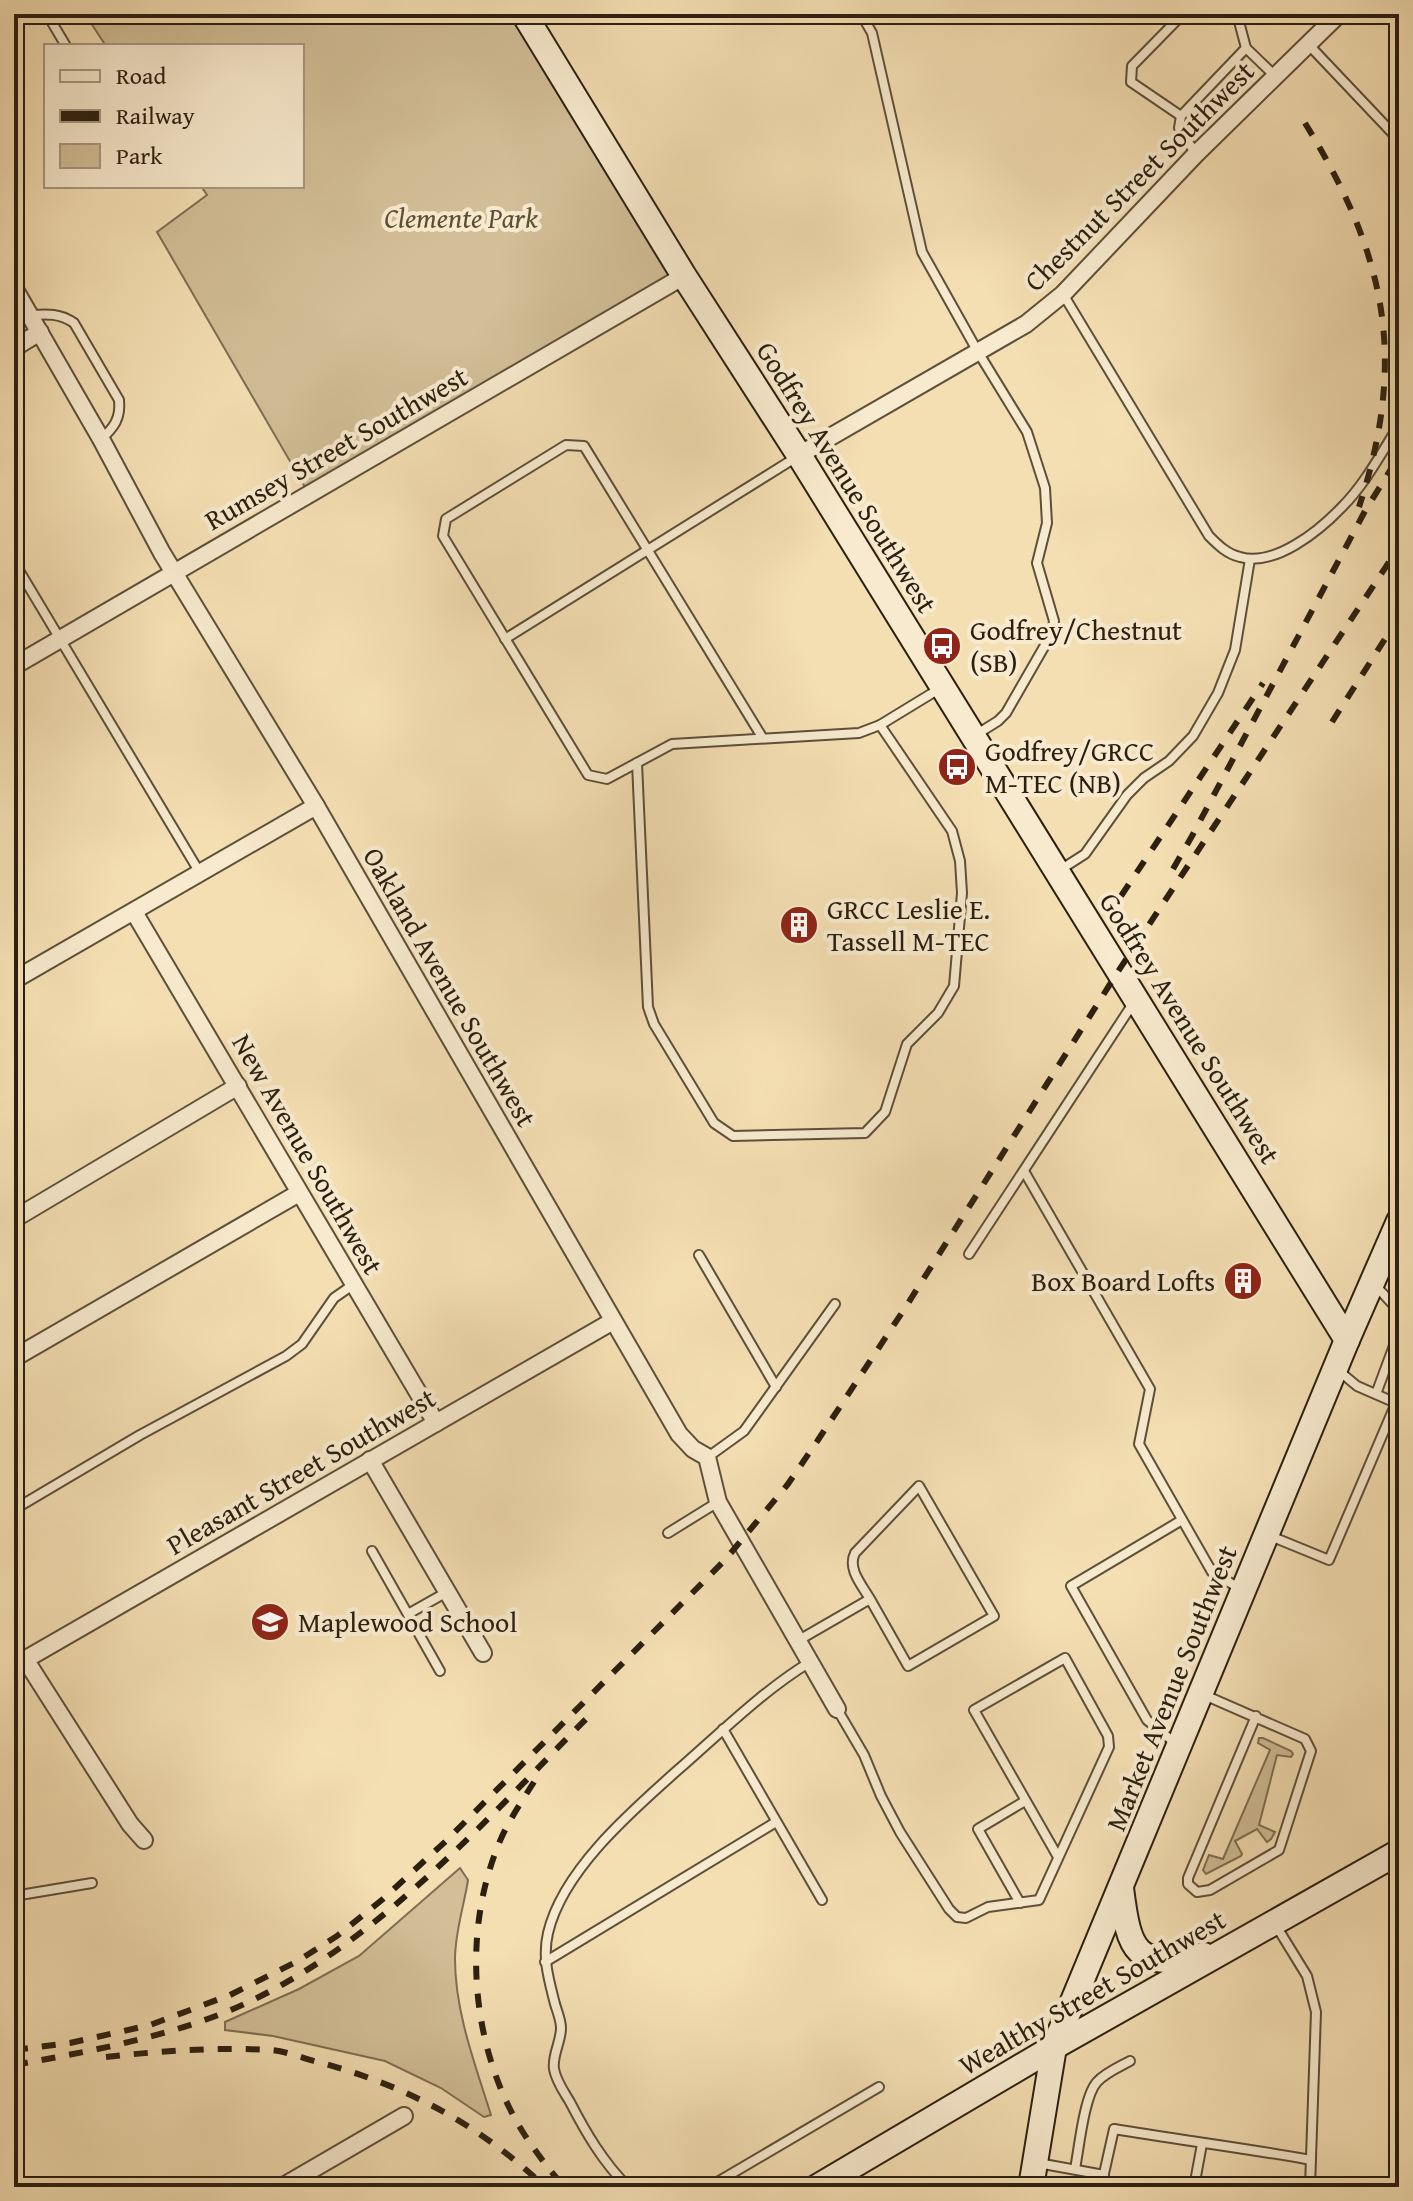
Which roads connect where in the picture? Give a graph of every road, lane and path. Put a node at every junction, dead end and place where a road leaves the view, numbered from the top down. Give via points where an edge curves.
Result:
1 (47, 14) edge
2 (524, 14) edge
3 (861, 14) edge
4 (1183, 14) edge
5 (1237, 14) edge
6 (1339, 14) edge
7 (65, 44) edge
8 (1308, 44) junction
9 (1246, 48) junction
10 (1275, 76) junction
11 (1181, 116) junction
12 (1399, 140) edge
13 (1196, 154) junction
14 (684, 276) junction
15 (14, 288) edge
16 (1063, 294) junction
17 (30, 315) junction
18 (40, 332) junction
19 (14, 348) edge
20 (978, 352) junction
21 (1399, 425) edge
22 (101, 439) junction
23 (799, 455) junction
24 (648, 550) junction
25 (1250, 559) junction
26 (14, 562) edge
27 (174, 572) junction
28 (505, 639) junction
29 (59, 640) junction
30 (14, 666) edge
31 (943, 687) junction
32 (880, 725) junction
33 (762, 737) junction
34 (974, 737) junction
35 (637, 763) junction
36 (316, 806) junction
37 (1057, 872) junction
38 (201, 873) junction
39 (134, 912) junction
40 (14, 980) edge
41 (1137, 998) junction
42 (238, 1086) junction
43 (1024, 1171) junction
44 (299, 1193) junction
45 (14, 1219) edge
46 (1399, 1221) edge
47 (969, 1254) dead end
48 (699, 1255) dead end
49 (1372, 1282) junction
50 (354, 1284) junction
51 (835, 1304) dead end
52 (1399, 1311) edge
53 (613, 1321) junction
54 (1399, 1332) edge
55 (1347, 1340) junction
56 (14, 1358) edge
57 (1336, 1368) junction
58 (776, 1387) junction
59 (1376, 1394) junction
60 (436, 1423) junction
61 (707, 1457) junction
62 (370, 1460) junction
63 (718, 1502) junction
64 (14, 1508) edge
65 (1182, 1520) junction
66 (668, 1533) dead end
67 (1267, 1534) junction
68 (372, 1551) dead end
69 (1243, 1591) junction
70 (447, 1592) junction
71 (870, 1599) junction
72 (408, 1614) junction
73 (799, 1640) junction
74 (483, 1653) dead end
75 (811, 1661) junction
76 (20, 1663) edge
77 (440, 1671) dead end
78 (1201, 1693) junction
79 (837, 1709) joint
80 (1256, 1716) junction
81 (723, 1729) junction
82 (1179, 1746) junction
83 (1025, 1801) junction
84 (776, 1822) junction
85 (144, 1840) dead end
86 (1399, 1852) edge
87 (1058, 1857) junction
88 (92, 1883) dead end
89 (1121, 1886) junction
90 (14, 1896) edge
91 (822, 1900) dead end
92 (1020, 1903) junction
93 (1275, 1923) junction
94 (1226, 1951) junction
95 (545, 1962) junction
96 (1054, 2047) junction
97 (1130, 2061) dead end
98 (879, 2087) dead end
99 (404, 2116) dead end
100 (1202, 2144) junction
101 (1311, 2160) junction
102 (1035, 2162) junction
103 (1075, 2169) junction
104 (1104, 2175) junction
105 (282, 2187) edge
106 (628, 2187) edge
107 (709, 2187) edge
108 (817, 2187) edge
109 (1031, 2187) edge
110 (1101, 2187) edge
111 (1194, 2187) edge
112 (1310, 2187) edge

1 - 7 lane
2 - 14 main road, Godfrey Avenue Southwest
3 - 20 lane via 872,33 922,252
4 - 11 lane via 1132,66 1131,82
5 - 9 lane
6 - 8 street, Chestnut Street Southwest
8 - 10 street, Chestnut Street Southwest
8 - 12 lane
9 - 10 lane
9 - 11 lane
10 - 13 street, Chestnut Street Southwest
11 - 13 lane via 1179,128
13 - 16 street, Chestnut Street Southwest
14 - 23 main road, Godfrey Avenue Southwest
14 - 27 street, Rumsey Street Southwest
15 - 17 street, Oakland Avenue Southwest
16 - 20 street, Chestnut Street Southwest
16 - 25 lane via 1209,536 1225,551
17 - 18 street, Oakland Avenue Southwest
17 - 22 lane via 53,314 74,323 119,400 118,420
18 - 19 street
18 - 22 street, Oakland Avenue Southwest
20 - 23 street, Chestnut Street Southwest
20 - 34 lane via 1027,432 1045,488 1047,523 1037,563 1054,621 1006,713
21 - 25 lane via 1343,507 1280,554
22 - 27 street, Oakland Avenue Southwest
23 - 24 lane
23 - 31 main road, Godfrey Avenue Southwest
24 - 28 lane
24 - 28 lane via 584,446 566,445 446,519 443,536
24 - 33 lane
25 - 37 lane via 1235,650 1193,736 1127,795 1085,854
26 - 29 lane
27 - 29 street, Rumsey Street Southwest
27 - 36 street, Oakland Avenue Southwest
28 - 35 lane via 588,775 607,779
29 - 30 street, Rumsey Street Southwest
29 - 38 lane
31 - 32 lane
31 - 34 main road, Godfrey Avenue Southwest
32 - 33 lane via 840,735
32 - 35 lane via 952,831 962,893 954,986 938,1013 907,1044 885,1112 865,1133 733,1136 714,1123 648,1007
33 - 35 lane via 672,744
34 - 37 main road, Godfrey Avenue Southwest
36 - 38 street
36 - 53 street, Oakland Avenue Southwest
37 - 41 main road, Godfrey Avenue Southwest
38 - 39 street
39 - 40 street
39 - 42 street, New Avenue Southwest
41 - 43 lane
41 - 55 main road, Godfrey Avenue Southwest
42 - 44 street, New Avenue Southwest
42 - 45 street
43 - 47 lane
43 - 65 lane via 1150,1389 1139,1444
44 - 50 street, New Avenue Southwest
44 - 56 street
46 - 49 main road, Market Avenue Southwest
48 - 58 lane
49 - 52 lane
49 - 55 main road, Market Avenue Southwest
50 - 60 street, New Avenue Southwest
50 - 64 lane via 334,1298 302,1344 286,1356
51 - 58 lane
53 - 60 street, Pleasant Street Southwest
53 - 61 street, Oakland Avenue Southwest via 679,1434
54 - 59 lane
55 - 57 main road, Market Avenue Southwest
57 - 59 lane
57 - 67 main road, Market Avenue Southwest
58 - 61 lane via 744,1431
59 - 67 lane via 1396,1403 1329,1560
60 - 62 street, Pleasant Street Southwest
61 - 63 street
62 - 70 street
62 - 76 street, Pleasant Street Southwest
63 - 66 lane
63 - 73 street
65 - 69 lane via 1212,1572
65 - 82 lane via 1071,1586 1147,1720
67 - 69 main road, Market Avenue Southwest
68 - 72 lane
69 - 78 main road, Market Avenue Southwest
70 - 72 lane
70 - 74 street
71 - 71 lane via 852,1568 855,1553 919,1486 994,1616 908,1666
71 - 73 lane
72 - 77 lane
73 - 75 street
75 - 79 street
75 - 81 lane
76 - 85 street
78 - 80 lane
78 - 82 main road, Market Avenue Southwest
79 - 92 lane via 900,1832 949,1909 961,1918 988,1907
80 - 80 lane via 1305,1739 1311,1751 1279,1850 1210,1890 1197,1892 1188,1878
81 - 84 lane
81 - 95 lane via 627,1817 576,1874 547,1934
82 - 89 main road, Market Avenue Southwest
83 - 87 lane
83 - 87 lane via 974,1710 1065,1658 1109,1747
83 - 92 lane via 978,1829
84 - 91 lane
84 - 95 lane
86 - 93 main road, Wealthy Street Southwest
87 - 92 lane via 1039,1900
88 - 90 lane
89 - 94 main road via 1131,1943 1142,1954 1174,1960
89 - 96 main road, Market Avenue Southwest
93 - 94 main road, Wealthy Street Southwest
93 - 101 lane via 1307,1976 1316,2012
94 - 96 main road, Wealthy Street Southwest
95 - 106 lane via 561,2027 554,2056 559,2083 597,2150
96 - 102 main road, Market Avenue Southwest
96 - 108 main road, Wealthy Street Southwest
97 - 103 lane via 1093,2087
98 - 107 lane
99 - 105 street
100 - 101 lane
100 - 104 lane via 1114,2129
100 - 111 lane
101 - 112 lane
102 - 103 lane
102 - 109 main road, Market Avenue Southwest
103 - 104 lane
104 - 110 lane

